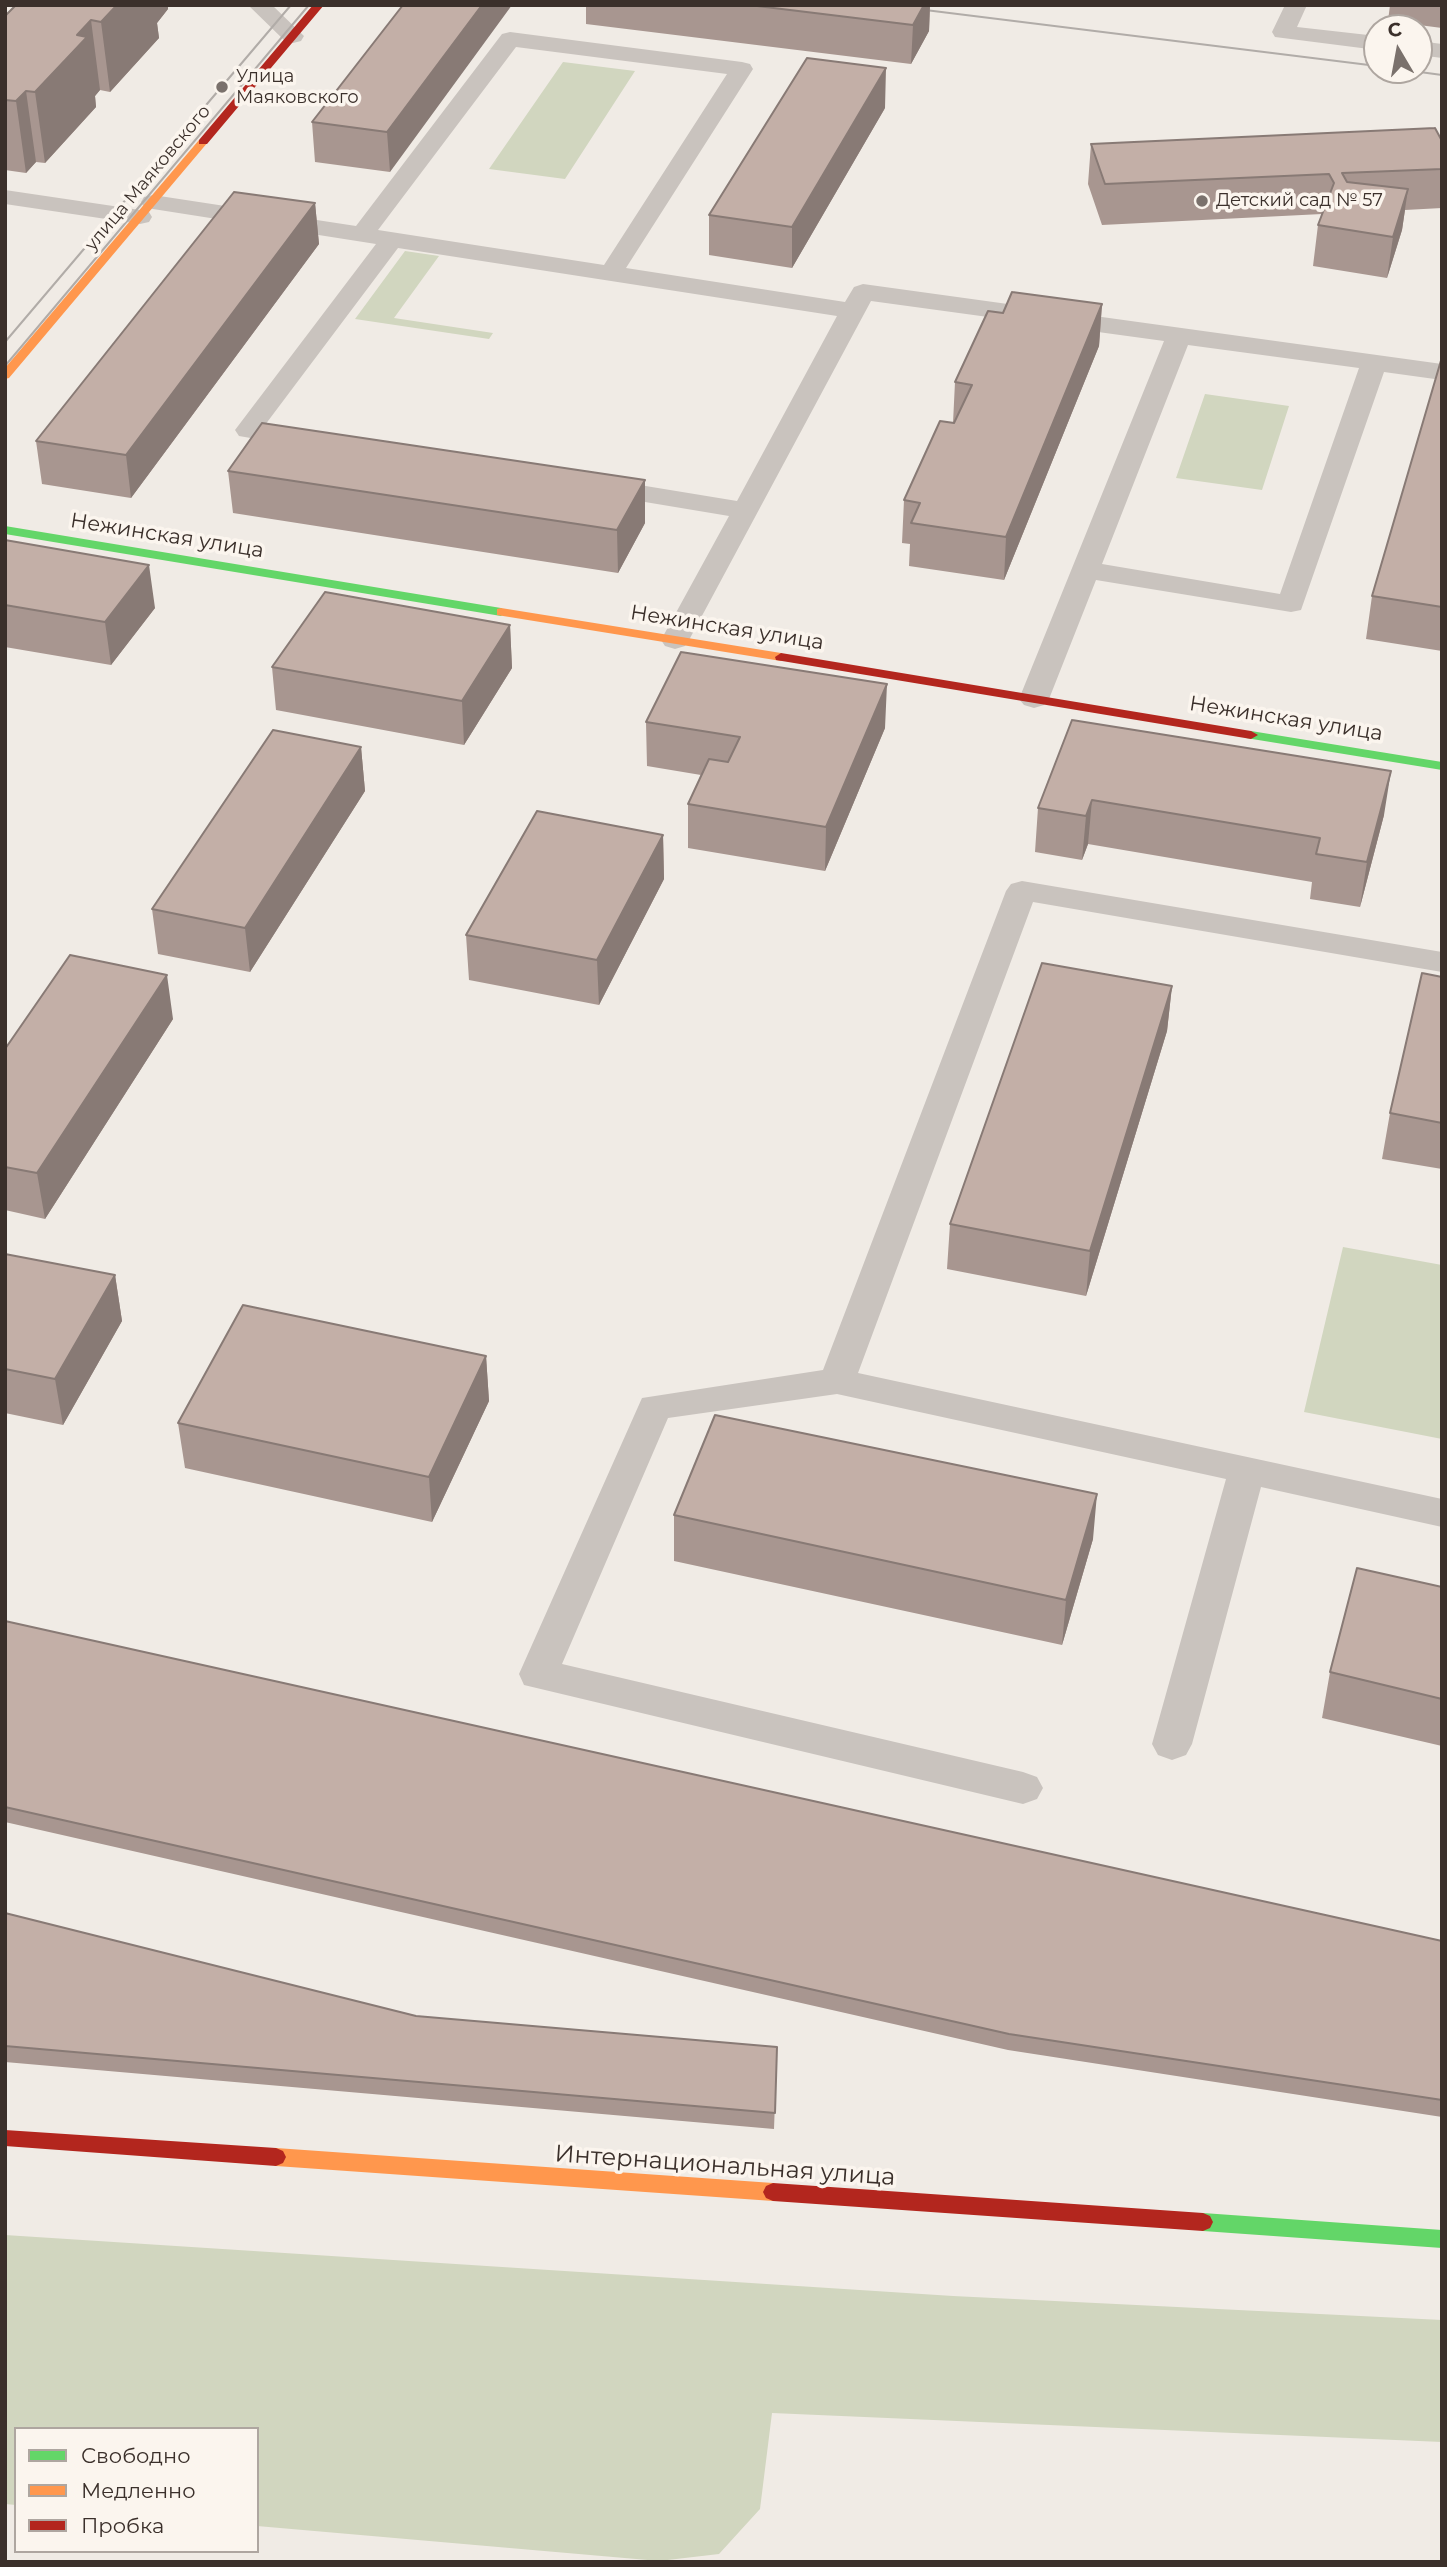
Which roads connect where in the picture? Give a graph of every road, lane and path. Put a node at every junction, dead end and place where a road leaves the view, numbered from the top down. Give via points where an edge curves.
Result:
1 (260, 5) edge
2 (319, 5) edge
3 (1296, 5) edge
4 (293, 36) junction
5 (1363, 41) edge
6 (5, 197) edge
7 (147, 209) junction
8 (362, 235) junction
9 (392, 239) junction
10 (610, 274) junction
11 (852, 312) junction
12 (1179, 336) junction
13 (1374, 363) junction
14 (1442, 372) edge
15 (5, 376) edge
16 (331, 443) edge
17 (566, 481) edge
18 (745, 510) junction
19 (5, 530) edge
20 (1086, 570) junction
21 (675, 640) junction
22 (1034, 699) junction
23 (1442, 766) edge
24 (1442, 962) edge
25 (837, 1381) junction
26 (1247, 1471) junction
27 (1442, 1513) edge
28 (1172, 1744) dead end
29 (1023, 1788) dead end
30 (5, 2138) edge
31 (1442, 2239) edge

1 - 4 lane
2 - 4 street, улица Маяковского
3 - 5 lane via 1283,32
4 - 7 street, улица Маяковского
6 - 7 lane
7 - 8 lane
7 - 15 street, улица Маяковского
8 - 9 lane
8 - 10 lane via 510,39 742,69
9 - 10 lane
9 - 16 lane via 248,430
10 - 11 lane
11 - 12 lane via 863,292
11 - 18 lane
12 - 13 lane
12 - 20 lane
13 - 14 lane
13 - 20 lane via 1291,604
17 - 18 lane
18 - 21 lane
19 - 21 street, Нежинская улица
20 - 22 lane
21 - 22 street, Нежинская улица
22 - 23 street, Нежинская улица
24 - 25 lane via 1022,891
25 - 26 lane
25 - 29 lane via 655,1407 538,1674
26 - 27 lane
26 - 28 lane
30 - 31 street, Интернациональная улица

